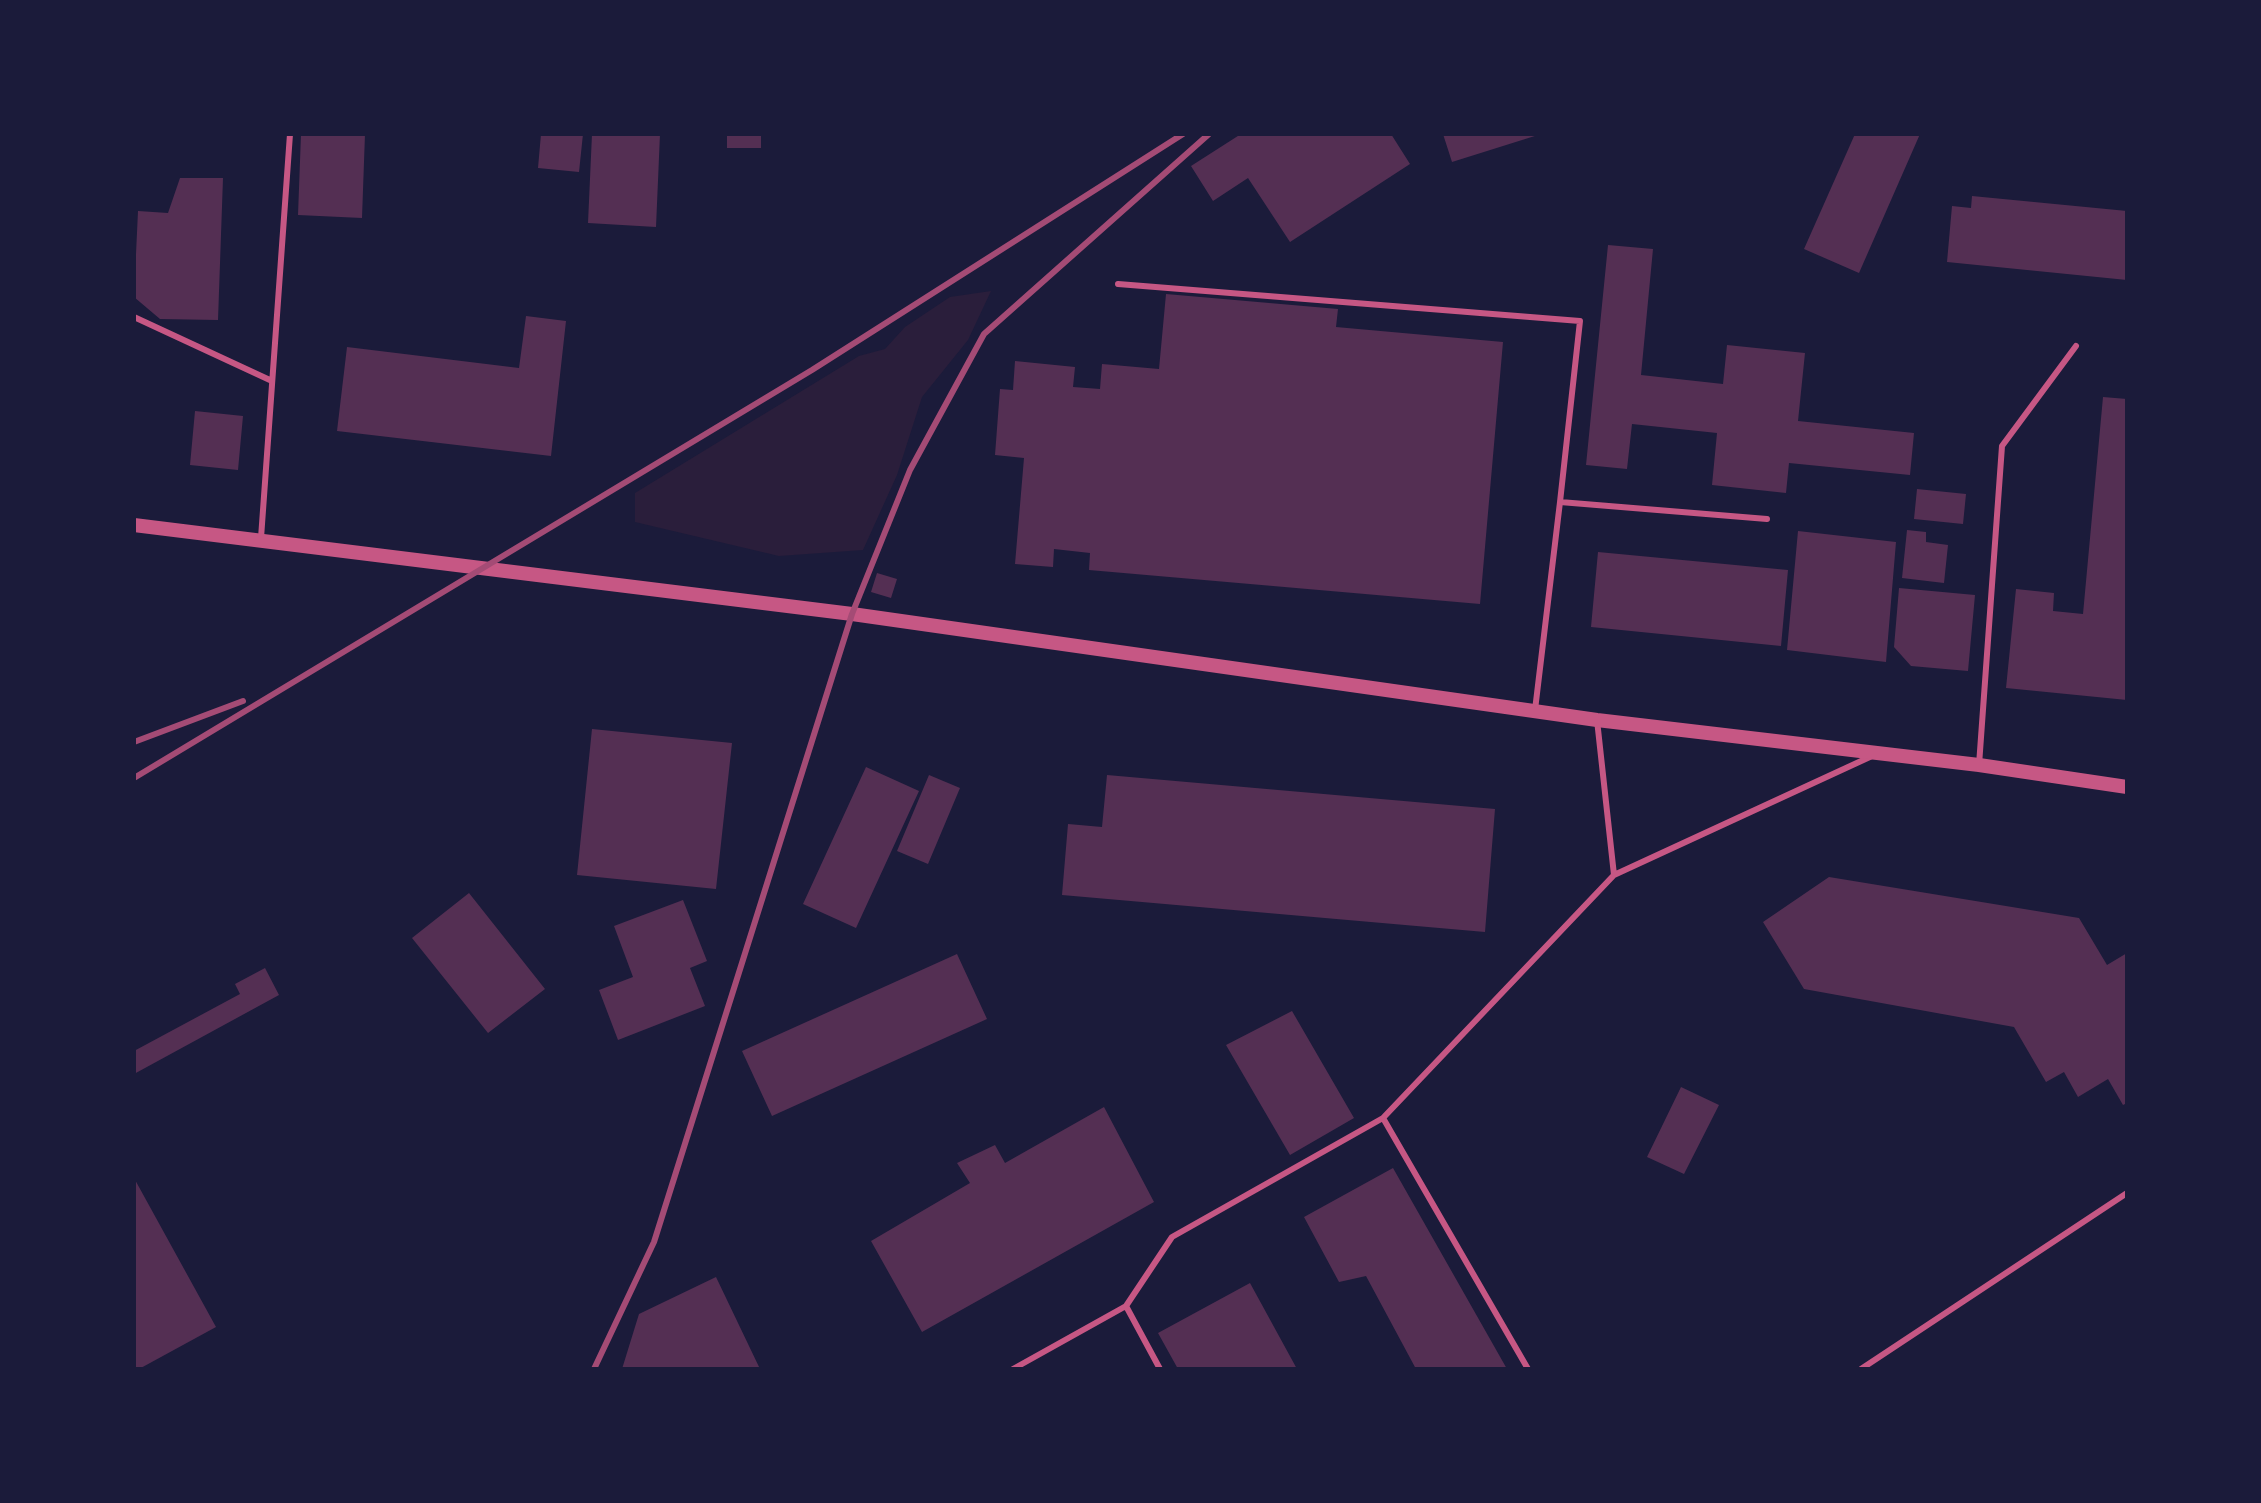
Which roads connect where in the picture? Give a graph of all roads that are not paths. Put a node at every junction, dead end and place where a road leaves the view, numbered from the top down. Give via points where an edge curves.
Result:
1 (290, 134) edge
2 (1118, 284) dead end
3 (134, 317) edge
4 (2076, 346) dead end
5 (272, 381) junction
6 (1560, 502) junction
7 (1767, 519) dead end
8 (134, 525) edge
9 (261, 538) junction
10 (1535, 711) junction
11 (1597, 720) junction
12 (1879, 753) junction
13 (1979, 765) junction
14 (2127, 787) edge
15 (1614, 875) junction
16 (1383, 1118) junction
17 (2127, 1193) edge
18 (1126, 1306) junction
19 (1013, 1369) edge
20 (1160, 1369) edge
21 (1528, 1369) edge
22 (1861, 1369) edge

1 - 5 lane
2 - 6 lane via 1580,321
3 - 5 lane
4 - 13 lane via 2002,446
5 - 9 lane
6 - 7 lane
6 - 10 lane
8 - 9 street
9 - 10 street via 852,614
10 - 11 street
11 - 12 street
11 - 15 lane
12 - 13 street
12 - 15 lane
13 - 14 street
15 - 16 lane
16 - 18 lane via 1172,1237
16 - 21 lane
17 - 22 lane
18 - 19 lane
18 - 20 lane

